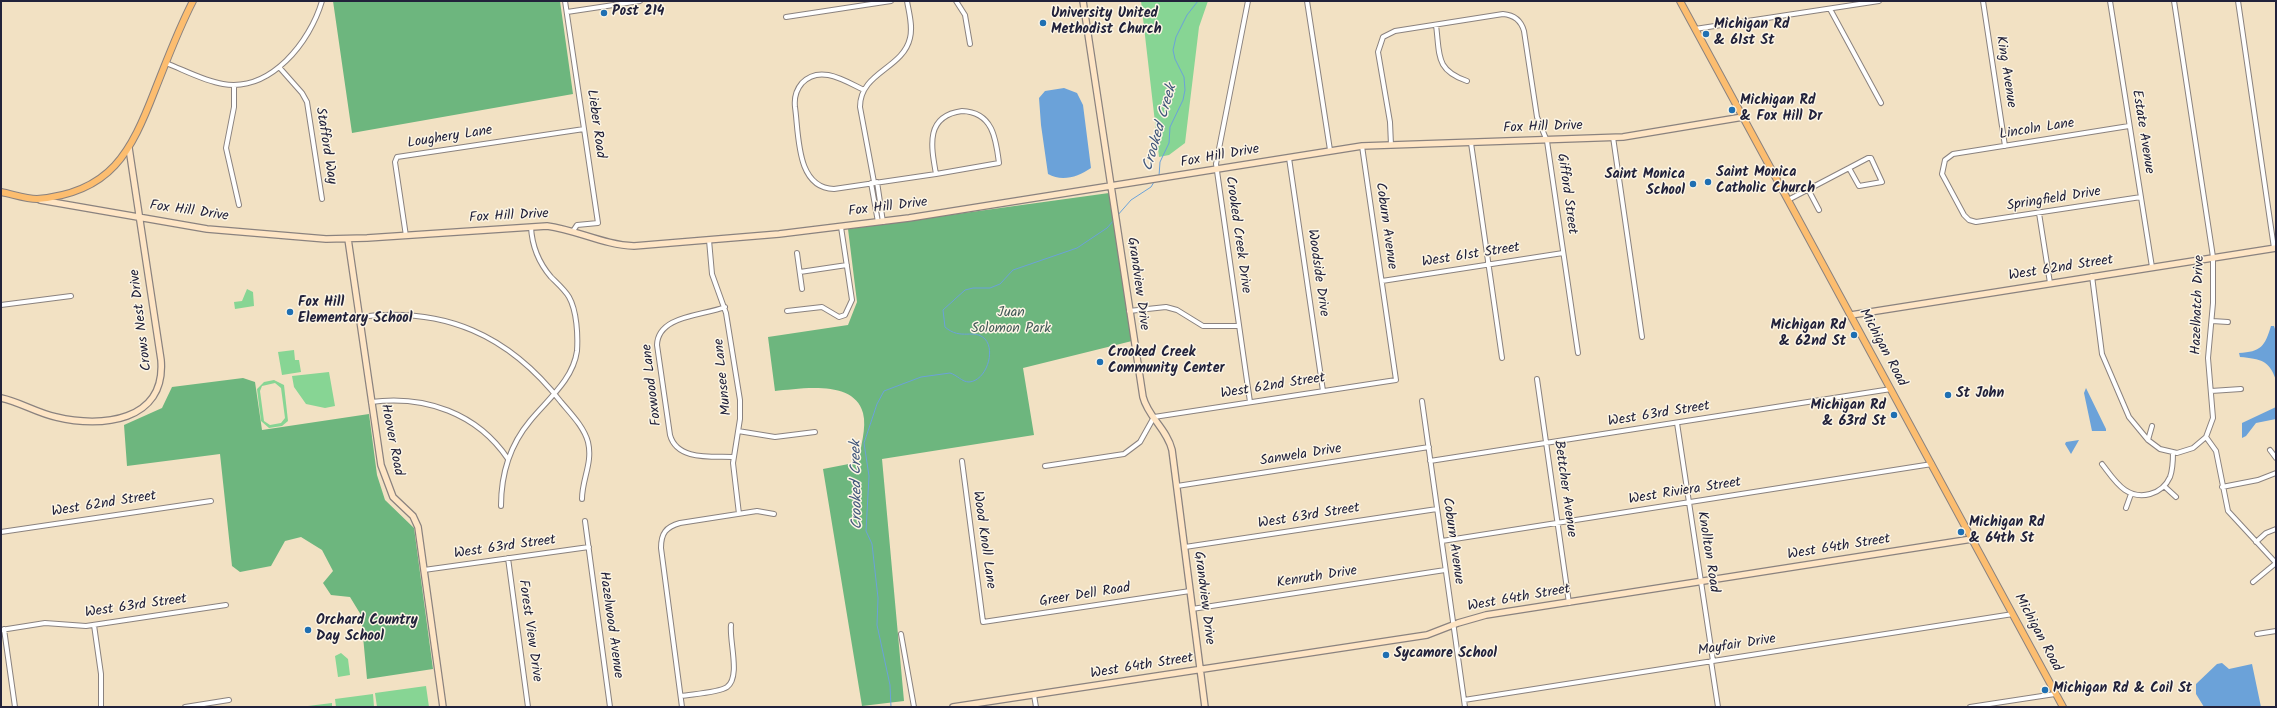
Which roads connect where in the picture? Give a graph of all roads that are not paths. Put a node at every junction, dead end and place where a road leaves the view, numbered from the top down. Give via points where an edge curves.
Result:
1 (193, 1) edge
2 (322, 1) edge
3 (565, 1) edge
4 (640, 1) edge
5 (891, 1) edge
6 (907, 1) edge
7 (956, 1) edge
8 (1083, 1) edge
9 (1248, 1) edge
10 (1307, 1) edge
11 (1680, 1) edge
12 (1880, 1) edge
13 (1983, 1) edge
14 (2110, 1) edge
15 (2174, 1) edge
16 (2238, 1) edge
17 (1830, 8) junction
18 (567, 12) junction
19 (786, 17) dead end
20 (1436, 25) junction
21 (1696, 29) junction
22 (970, 44) dead end
23 (166, 63) junction
24 (279, 67) junction
25 (1467, 81) dead end
26 (234, 85) junction
27 (864, 90) junction
28 (1881, 103) dead end
29 (1743, 117) junction
30 (2129, 126) junction
31 (584, 128) junction
32 (1613, 137) junction
33 (1547, 141) junction
34 (1471, 143) junction
35 (1391, 145) junction
36 (1362, 146) junction
37 (2004, 146) junction
38 (129, 148) junction
39 (1330, 150) junction
40 (1289, 158) junction
41 (1849, 168) junction
42 (1217, 170) junction
43 (936, 174) junction
44 (874, 182) junction
45 (1111, 187) junction
46 (1808, 189) junction
47 (1, 192) edge
48 (2141, 197) junction
49 (36, 199) junction
50 (322, 199) dead end
51 (1788, 200) junction
52 (239, 205) dead end
53 (1819, 210) dead end
54 (2039, 213) junction
55 (140, 217) junction
56 (1970, 221) joint
57 (880, 222) junction
58 (531, 227) junction
59 (841, 227) junction
60 (573, 231) junction
61 (406, 236) junction
62 (348, 239) junction
63 (709, 240) junction
64 (2275, 248) edge
65 (1563, 252) junction
66 (797, 253) dead end
67 (2213, 257) junction
68 (1488, 264) junction
69 (847, 265) junction
70 (2152, 267) junction
71 (800, 272) junction
72 (2092, 276) junction
73 (1382, 281) junction
74 (2050, 283) junction
75 (802, 289) dead end
76 (71, 296) dead end
77 (1, 305) edge
78 (725, 307) junction
79 (787, 311) dead end
80 (1129, 311) junction
81 (1851, 315) junction
82 (359, 318) junction
83 (2212, 321) junction
84 (2228, 322) dead end
85 (1239, 326) junction
86 (1642, 337) dead end
87 (1578, 353) dead end
88 (1502, 358) dead end
89 (1537, 379) dead end
90 (1396, 380) joint
91 (1891, 389) junction
92 (2241, 389) dead end
93 (1323, 391) junction
94 (2211, 392) junction
95 (554, 393) junction
96 (1, 398) edge
97 (1422, 401) dead end
98 (371, 402) junction
99 (1250, 402) junction
100 (1154, 417) junction
101 (1677, 423) junction
102 (2152, 426) dead end
103 (738, 431) junction
104 (815, 432) dead end
105 (2206, 437) junction
106 (2148, 440) junction
107 (1546, 444) junction
108 (1429, 447) junction
109 (2270, 450) dead end
110 (2173, 452) junction
111 (733, 457) junction
112 (2276, 458) edge
113 (508, 460) junction
114 (962, 461) dead end
115 (1430, 461) junction
116 (1932, 464) junction
117 (2102, 464) dead end
118 (1045, 466) dead end
119 (2276, 473) edge
120 (1177, 486) junction
121 (2164, 486) junction
122 (2222, 487) junction
123 (2132, 494) junction
124 (2176, 497) dead end
125 (582, 499) dead end
126 (211, 501) dead end
127 (1688, 503) junction
128 (501, 506) dead end
129 (1437, 508) junction
130 (2126, 508) dead end
131 (739, 514) junction
132 (774, 514) dead end
133 (585, 521) dead end
134 (1558, 523) junction
135 (2276, 529) edge
136 (1, 532) edge
137 (1972, 539) junction
138 (1442, 541) junction
139 (2256, 542) junction
140 (589, 547) junction
141 (1185, 547) junction
142 (508, 558) junction
143 (2276, 563) edge
144 (424, 570) junction
145 (1445, 570) junction
146 (1700, 582) junction
147 (2253, 582) dead end
148 (1190, 591) junction
149 (1569, 603) junction
150 (226, 605) dead end
151 (1192, 609) junction
152 (2012, 614) junction
153 (983, 622) joint
154 (94, 625) junction
155 (732, 625) dead end
156 (1452, 625) junction
157 (2, 629) edge
158 (2276, 631) edge
159 (901, 634) dead end
160 (2256, 634) dead end
161 (1712, 661) junction
162 (1200, 670) junction
163 (2056, 694) junction
164 (1034, 695) junction
165 (681, 696) junction
166 (229, 700) dead end
167 (1464, 700) junction
168 (15, 707) edge
169 (101, 707) edge
170 (185, 707) edge
171 (443, 707) edge
172 (528, 707) edge
173 (610, 707) edge
174 (682, 707) edge
175 (914, 707) edge
176 (953, 707) edge
177 (1036, 707) edge
178 (1205, 707) edge
179 (1465, 707) edge
180 (1718, 707) edge
181 (1972, 707) edge
182 (2063, 707) edge

1 - 23 main road
2 - 24 street via 305,40
3 - 18 street, Lieber Road
4 - 18 street
5 - 19 street
6 - 27 street via 911,30 907,47 898,59 870,81
7 - 22 street via 965,13
8 - 45 street, Grandview Drive
9 - 42 street, Crooked Creek Drive via 1217,158
10 - 39 street
11 - 21 main road, Michigan Road
12 - 17 street
13 - 37 street, King Avenue
14 - 30 street, Estate Avenue
15 - 67 street, Hazelhatch Drive
16 - 64 street
17 - 21 street
17 - 28 street
18 - 31 street, Lieber Road
20 - 25 street via 1443,66 1451,75
20 - 33 street, Gifford Street via 1503,14 1516,18 1524,29 1537,117
20 - 35 street via 1391,32 1382,38 1378,52 1390,122
21 - 29 main road, Michigan Road
23 - 26 street via 218,84
23 - 38 main road
24 - 26 street via 262,78
24 - 50 street, Stafford Way via 301,91 308,104
26 - 52 street via 234,107 226,148
27 - 44 street via 860,107
27 - 44 street via 832,75 816,75 808,78 800,86 795,106 804,168 812,180 821,187 832,189
29 - 32 street, Fox Hill Drive via 1655,133
29 - 51 main road, Michigan Road
30 - 37 street, Lincoln Lane
30 - 48 street, Estate Avenue
31 - 60 street, Lieber Road via 598,223 578,225
31 - 61 street, Loughery Lane via 398,157 395,162
32 - 33 street, Fox Hill Drive
32 - 86 street
33 - 34 street, Fox Hill Drive
33 - 65 street, Gifford Street
34 - 35 street, Fox Hill Drive
34 - 68 street
35 - 36 street, Fox Hill Drive
36 - 39 street, Fox Hill Drive
36 - 73 street, Coburn Avenue
37 - 56 street, Lincoln Lane via 1949,156 1942,164 1942,174 1963,214
38 - 49 main road via 108,172 87,186 68,193
38 - 55 street, Crows Nest Drive
39 - 40 street, Fox Hill Drive
40 - 42 street, Fox Hill Drive
40 - 93 street, Woodside Drive
41 - 41 street via 1859,186 1882,182 1870,157
41 - 46 street
42 - 45 street, Fox Hill Drive
42 - 85 street, Crooked Creek Drive
43 - 43 street via 999,164 994,132 984,118 972,112 962,111 949,114 940,122 931,141
43 - 44 street
44 - 57 street
45 - 57 street, Fox Hill Drive
45 - 80 street, Grandview Drive
46 - 51 street
46 - 53 street
47 - 49 main road
48 - 54 street, Springfield Drive
48 - 70 street, Estate Avenue
49 - 55 street, Fox Hill Drive
51 - 81 main road, Michigan Road
54 - 56 street, Springfield Drive via 1980,222
54 - 74 street
55 - 62 street, Fox Hill Drive via 207,228
55 - 96 street, Crows Nest Drive via 161,364 159,383 151,399 127,417 85,422 56,418
57 - 59 street, Fox Hill Drive
58 - 60 street, Fox Hill Drive via 547,226
58 - 61 street, Fox Hill Drive
58 - 95 street via 540,261 568,295 574,308 577,343 575,360 567,378
59 - 63 street, Fox Hill Drive
59 - 69 street
60 - 63 street, Fox Hill Drive via 626,245
61 - 62 street, Fox Hill Drive
62 - 82 street, Hoover Road
63 - 78 street, Munsee Lane via 712,276
64 - 67 street, West 62nd Street
65 - 68 street, West 61st Street
65 - 87 street, Gifford Street
66 - 71 street
67 - 70 street, West 62nd Street
67 - 83 street, Hazelhatch Drive
68 - 73 street, West 61st Street
68 - 88 street
69 - 71 street
69 - 79 street via 852,301 844,317 839,317 822,307
70 - 72 street, West 62nd Street
71 - 75 street
72 - 74 street, West 62nd Street
72 - 106 street via 2103,356 2128,415
73 - 90 street, Coburn Avenue
74 - 81 street, West 62nd Street
76 - 77 street
78 - 103 street, Munsee Lane via 740,400
78 - 111 street, Foxwood Lane via 668,324 660,332 657,345 673,443 679,450 688,454
80 - 85 street via 1166,307 1177,310 1204,326
80 - 100 street, Grandview Drive via 1143,397
81 - 91 main road, Michigan Road
82 - 95 street via 394,314 426,316 473,330 518,357
82 - 98 street, Hoover Road
83 - 84 street
83 - 94 street, Hazelhatch Drive via 2208,358
85 - 99 street, Crooked Creek Drive
89 - 107 street, Bettcher Avenue
90 - 93 street, West 62nd Street
91 - 101 street, West 63rd Street
91 - 116 main road, Michigan Road
92 - 94 street
93 - 99 street, West 62nd Street
94 - 105 street, Hazelhatch Drive via 2213,418
95 - 113 street via 526,426
95 - 125 street via 585,432 590,462
97 - 108 street, Coburn Avenue
98 - 113 street via 407,400 448,410 478,427
98 - 144 street, Hoover Road via 383,472 395,501 411,514 417,523
99 - 100 street, West 62nd Street
100 - 118 street via 1140,442 1124,454
100 - 120 street, Grandview Drive via 1170,443
101 - 107 street, West 63rd Street
101 - 127 street, Knollton Road
102 - 106 street
103 - 104 street via 775,437
103 - 111 street, Munsee Lane
105 - 110 street via 2190,450
105 - 122 street via 2216,451
106 - 110 street via 2160,449
107 - 115 street, West 63rd Street
107 - 134 street, Bettcher Avenue
108 - 115 street, Coburn Avenue
108 - 120 street, Sanwela Drive
109 - 112 street
110 - 121 street via 2172,471
111 - 131 street, Munsee Lane
113 - 128 street
114 - 153 street, Wood Knoll Lane
115 - 129 street, Coburn Avenue
116 - 127 street, West Riviera Street
116 - 137 main road, Michigan Road
117 - 123 street via 2121,487
119 - 122 street via 2258,480
120 - 141 street, Grandview Drive
121 - 123 street via 2149,495
121 - 124 street
122 - 139 street via 2228,511
123 - 130 street
126 - 136 street, West 62nd Street
127 - 134 street, West Riviera Street
127 - 146 street, Knollton Road
129 - 138 street, Coburn Avenue
129 - 141 street, West 63rd Street
131 - 132 street via 757,511
131 - 165 street via 670,526 664,531 661,539
133 - 140 street, Hazelwood Avenue
134 - 138 street, West Riviera Street
134 - 149 street, Bettcher Avenue
135 - 139 street via 2266,533
137 - 146 street, West 64th Street
137 - 152 main road, Michigan Road
138 - 145 street, Coburn Avenue
139 - 143 street
140 - 142 street, West 63rd Street
140 - 173 street, Hazelwood Avenue
141 - 148 street, Grandview Drive
142 - 144 street, West 63rd Street
142 - 172 street, Forest View Drive
143 - 147 street
144 - 171 street, Hoover Road
145 - 151 street, Kenruth Drive
145 - 156 street, Coburn Avenue
146 - 149 street, West 64th Street
146 - 161 street, Knollton Road
148 - 151 street, Grandview Drive
148 - 153 street, Greer Dell Road
149 - 156 street, West 64th Street via 1486,615
150 - 154 street, West 63rd Street
151 - 162 street, Grandview Drive
152 - 161 street, Mayfair Drive
152 - 163 main road, Michigan Road
154 - 157 street, West 63rd Street via 45,623
154 - 169 street via 101,674
155 - 165 street via 730,638 734,668 731,683 726,688
156 - 162 street, West 64th Street via 1427,635
156 - 167 street, Coburn Avenue
157 - 168 street
158 - 160 street
159 - 175 street
161 - 167 street, Mayfair Drive
161 - 180 street, Knollton Road
162 - 164 street, West 64th Street
162 - 178 street, Grandview Drive
163 - 181 street
163 - 182 main road, Michigan Road
164 - 176 street, West 64th Street
164 - 177 street
165 - 174 street
166 - 170 street
167 - 179 street, Coburn Avenue

